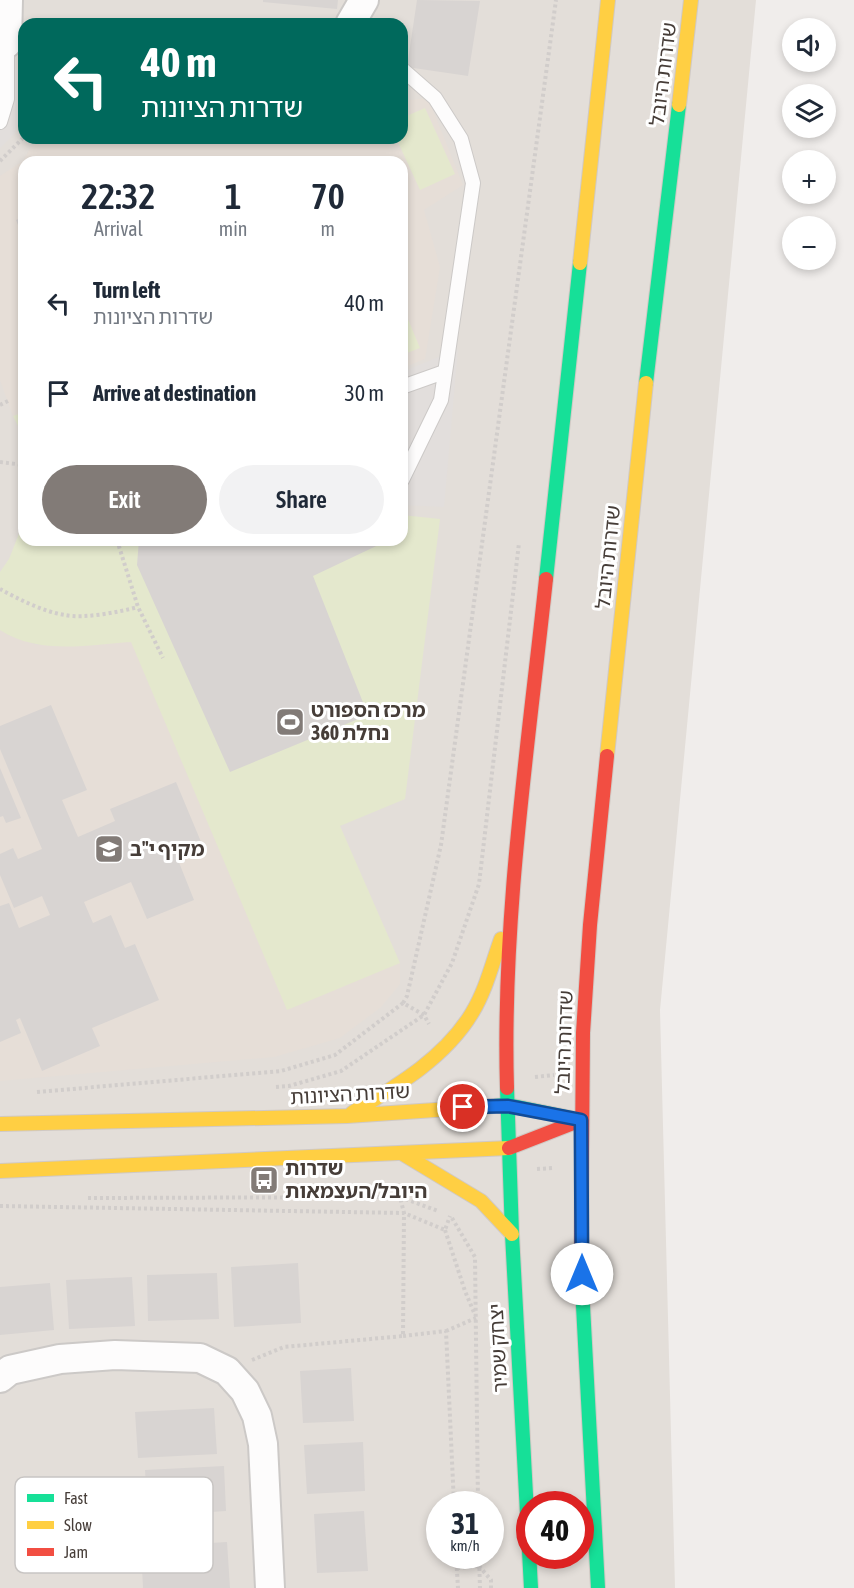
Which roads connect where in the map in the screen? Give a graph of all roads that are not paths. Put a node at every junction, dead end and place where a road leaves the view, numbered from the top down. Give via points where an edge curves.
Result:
1 (8, 0) edge
2 (363, 0) edge
3 (608, 0) edge
4 (691, 0) edge
5 (354, 18) edge
6 (10, 43) edge
7 (408, 74) edge
8 (4, 86) edge
9 (0, 122) edge
10 (444, 372) junction
11 (408, 385) edge
12 (408, 468) edge
13 (510, 918) junction
14 (508, 1106) junction
15 (347, 1116) junction
16 (581, 1120) junction
17 (0, 1124) edge
18 (509, 1148) junction
19 (404, 1154) junction
20 (0, 1171) edge
21 (512, 1234) junction
22 (0, 1378) edge
23 (270, 1588) edge
24 (531, 1588) edge
25 (598, 1588) edge

1 - 6 street
2 - 5 street
3 - 13 street
4 - 16 street, שדרות היובל via 639,439 590,925
6 - 8 lane
7 - 10 lane via 435,98 461,139 473,183
8 - 9 lane via 8,99
10 - 11 lane
10 - 12 lane via 441,400
13 - 14 street
13 - 15 street via 473,1011 454,1039 403,1082
14 - 15 street, שדרות הציונות
14 - 16 street, שדרות הציונות
14 - 18 street, יצחק שמיר
15 - 17 street, שדרות הציונות
16 - 18 street
16 - 25 street via 582,1274
18 - 19 street
18 - 21 street, יצחק שמיר
19 - 20 street
19 - 21 street via 481,1201
21 - 24 street, יצחק שמיר
22 - 23 street via 10,1370 60,1359 115,1355 200,1358 227,1371 245,1391 263,1444

